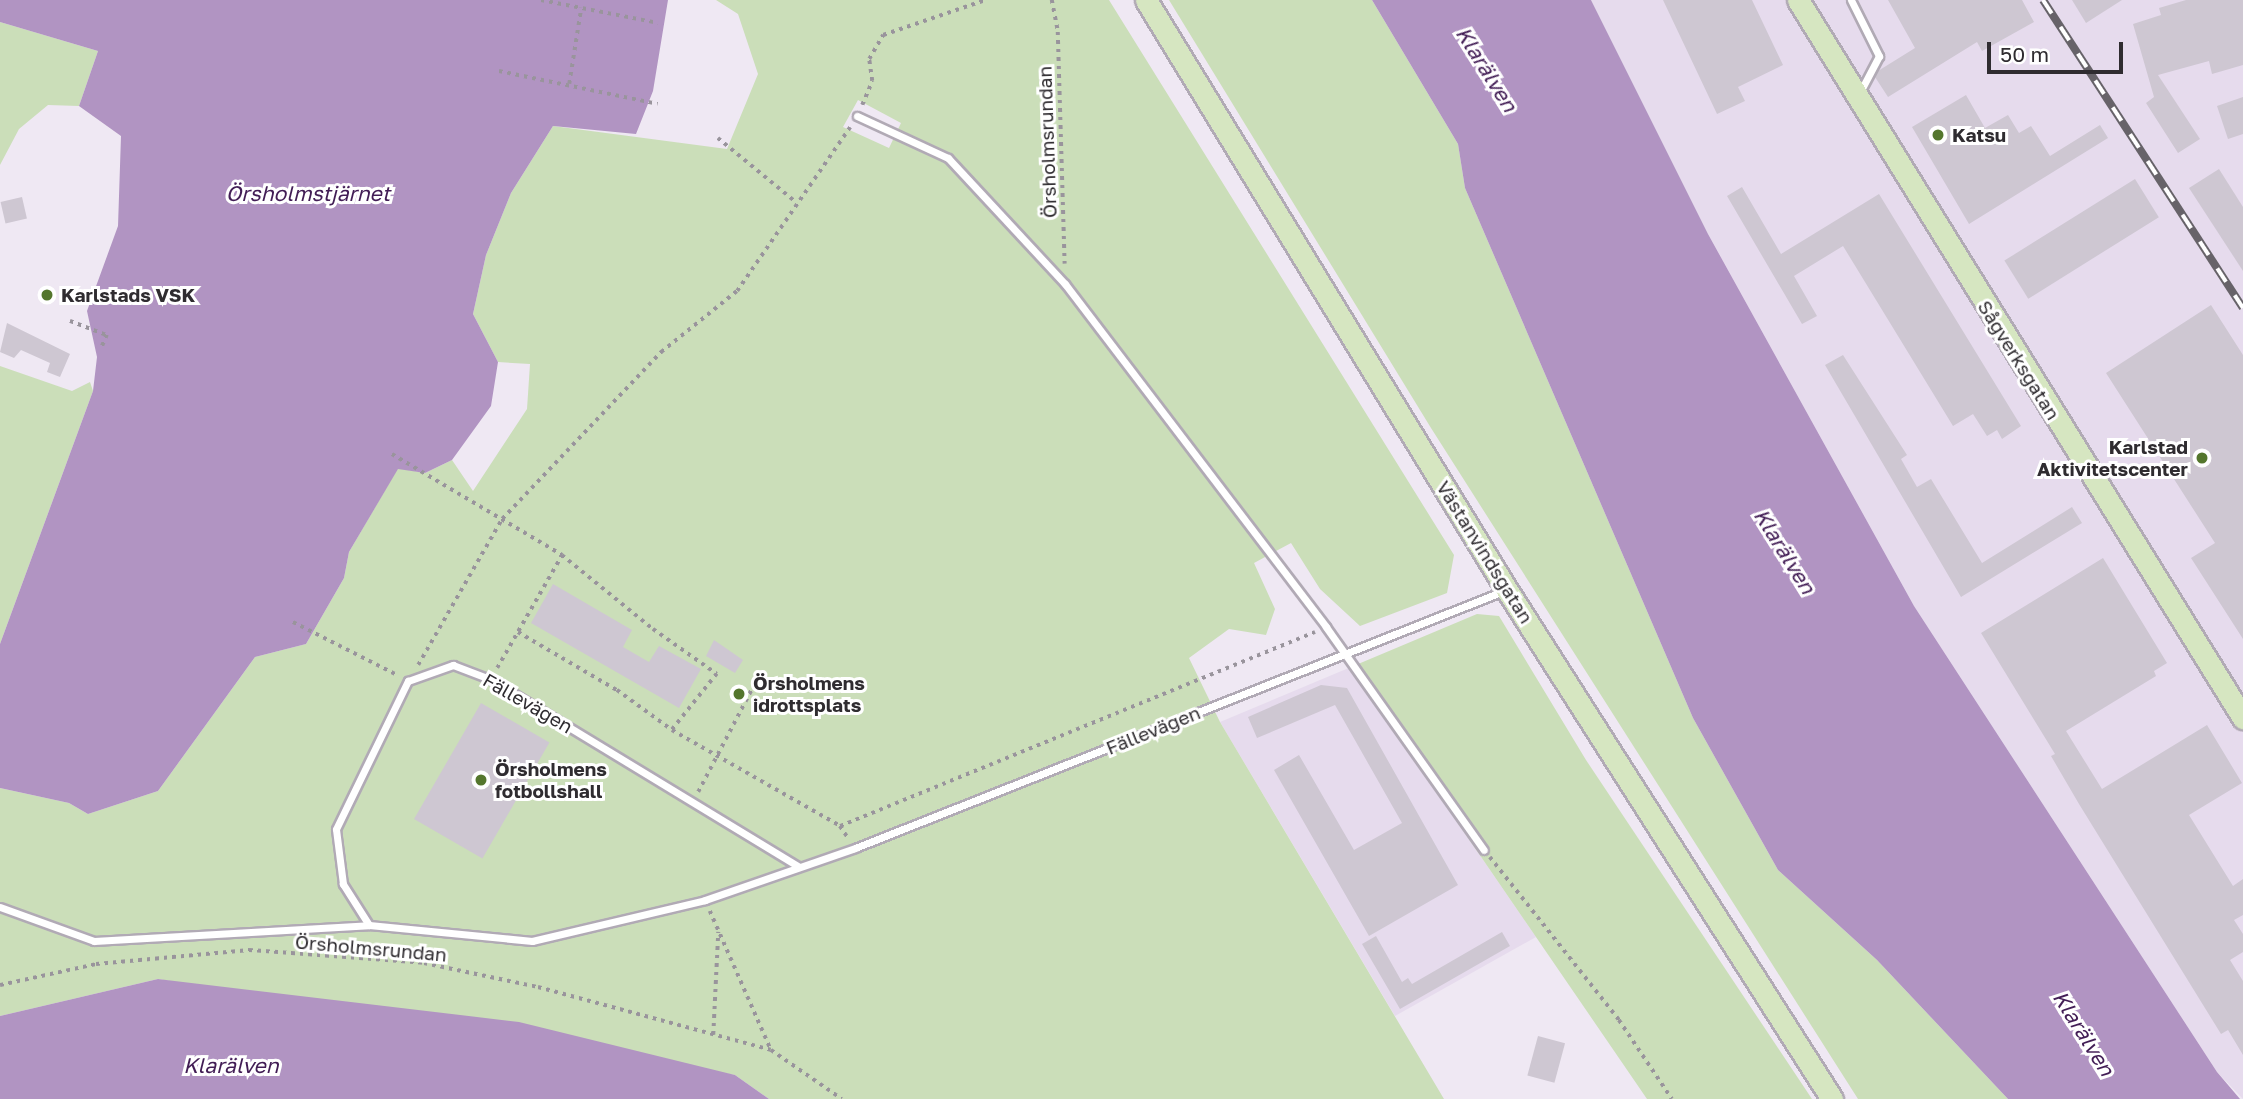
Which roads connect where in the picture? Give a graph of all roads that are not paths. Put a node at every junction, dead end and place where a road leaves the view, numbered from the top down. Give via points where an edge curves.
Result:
1 (1146, 0) edge
2 (1798, 0) edge
3 (1851, 0) edge
4 (1857, 97) junction
5 (857, 116) road end
6 (1507, 590) junction
7 (1345, 654) junction
8 (2243, 718) edge
9 (1484, 850) road end
10 (798, 866) junction
11 (0, 906) edge
12 (369, 925) junction
13 (1832, 1099) edge

1 - 6 street, Västanvindsgatan
2 - 4 street, Sågverksgatan
3 - 4 lane via 1879,55
4 - 8 street, Sågverksgatan
5 - 7 lane via 948,158 1065,284
6 - 7 lane, Fällevägen
6 - 13 street, Västanvindsgatan
7 - 9 lane
7 - 10 lane, Fällevägen via 855,848
10 - 12 lane, Fällevägen via 705,900 532,941
10 - 12 lane, Fällevägen via 490,679 453,665 408,681 336,829 343,884
11 - 12 lane, Fällevägen via 94,941

